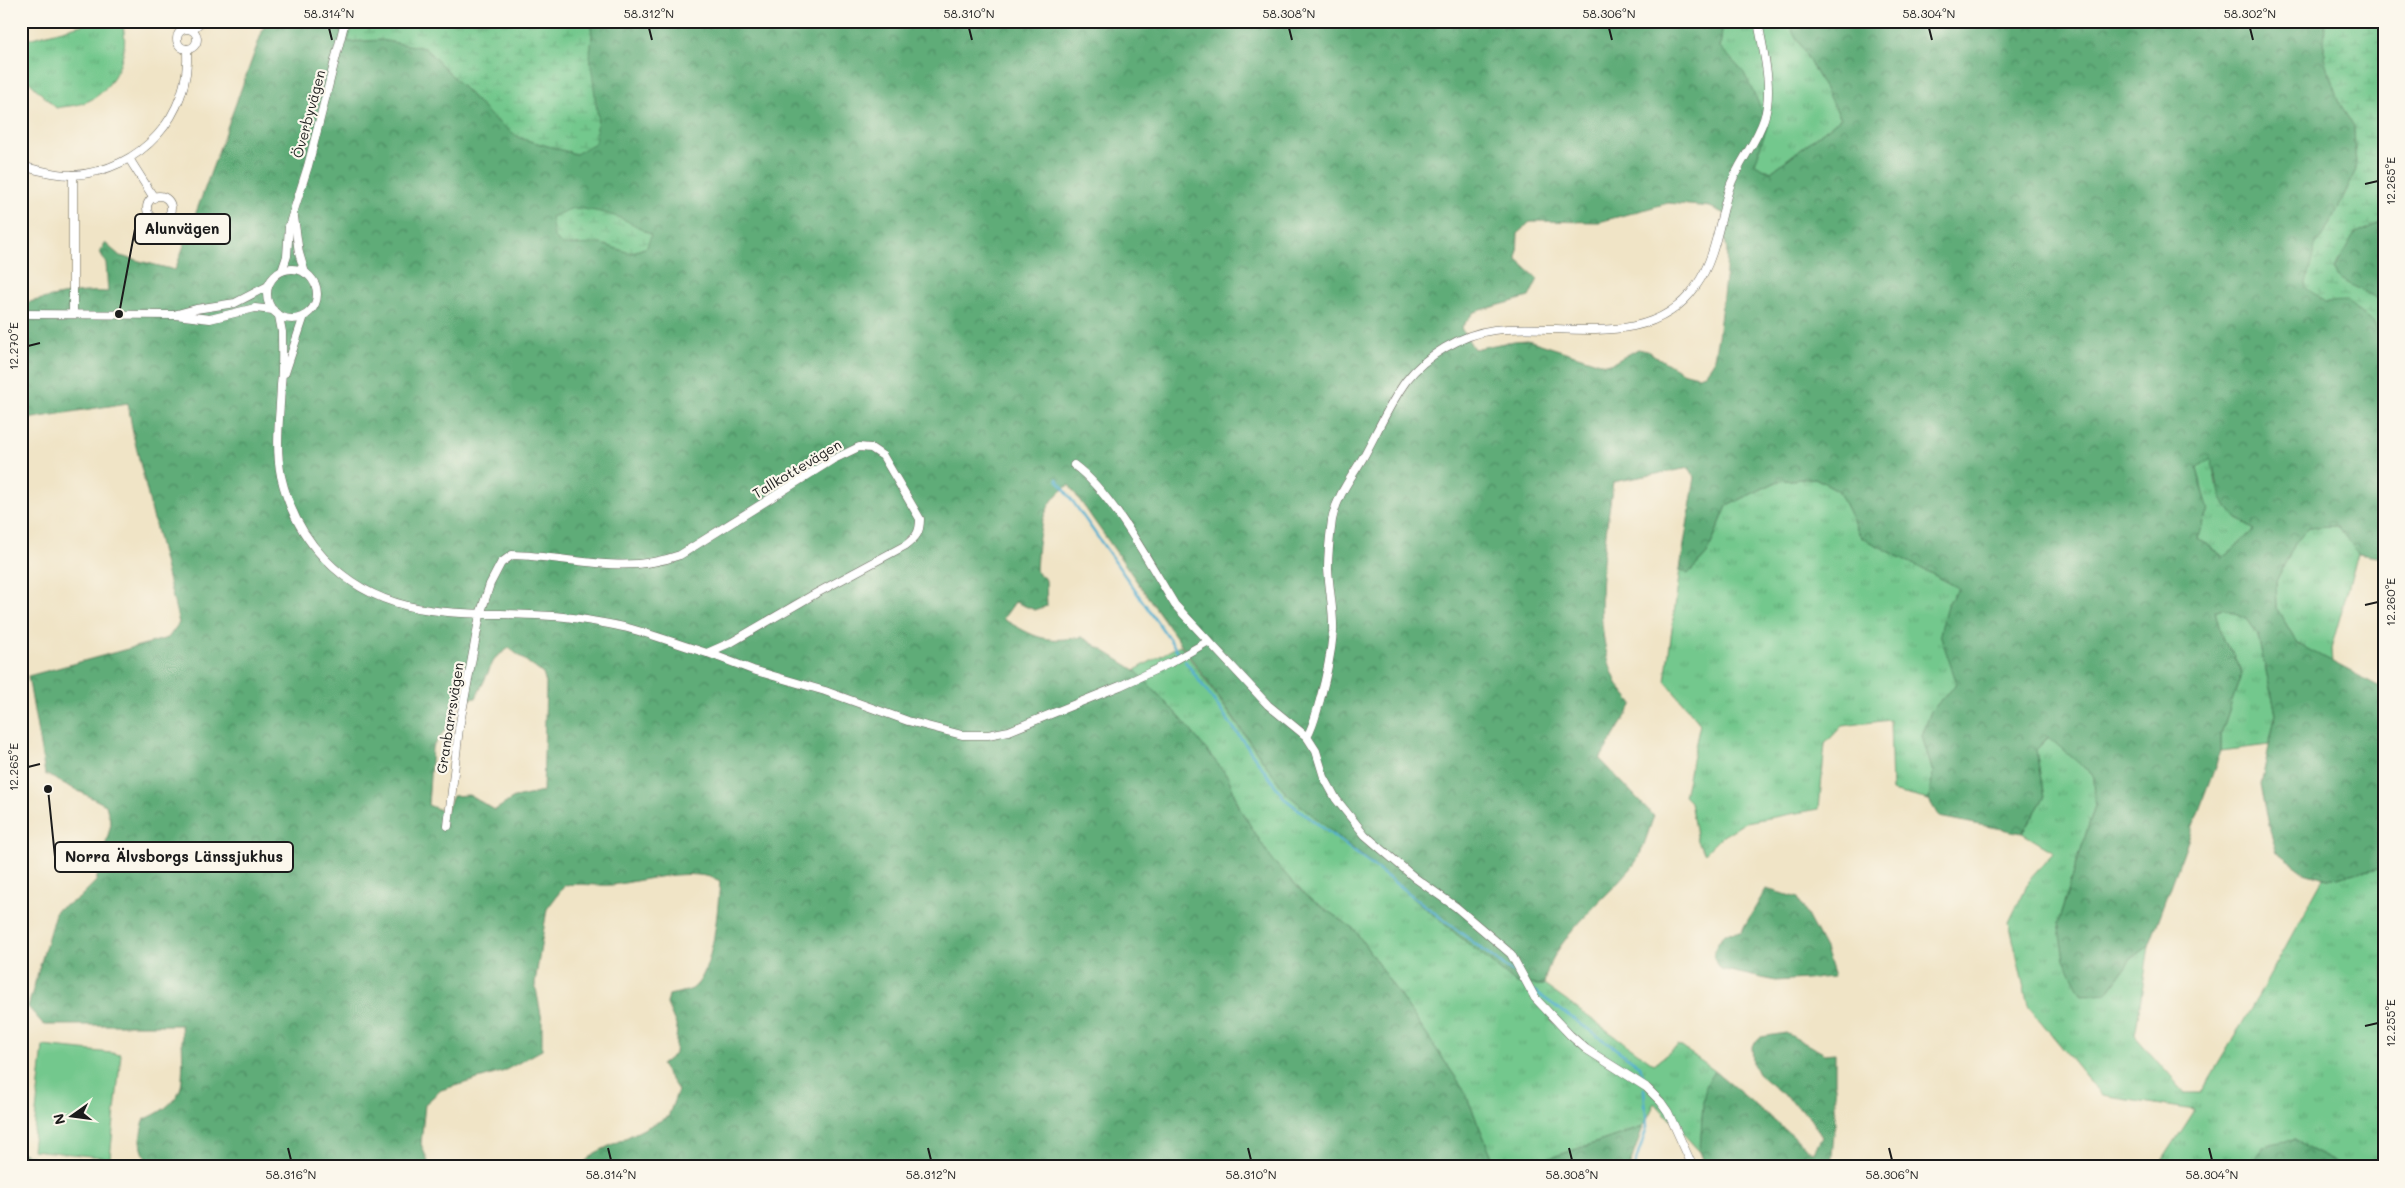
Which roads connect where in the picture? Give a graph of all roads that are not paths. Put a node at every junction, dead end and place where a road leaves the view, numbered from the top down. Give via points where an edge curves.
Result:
1 (202, 21) edge
2 (345, 21) edge
3 (1758, 21) edge
4 (192, 30) junction
5 (187, 49) junction
6 (130, 160) junction
7 (21, 166) edge
8 (74, 175) junction
9 (154, 198) dead end
10 (294, 213) junction
11 (282, 271) junction
12 (305, 273) junction
13 (268, 286) junction
14 (273, 310) junction
15 (21, 314) edge
16 (73, 314) junction
17 (175, 315) junction
18 (279, 316) junction
19 (304, 316) junction
20 (282, 382) junction
21 (1074, 465) dead end
22 (480, 614) junction
23 (1207, 642) junction
24 (711, 652) junction
25 (1307, 737) junction
26 (448, 826) dead end
27 (1692, 1167) edge

1 - 4 street
2 - 10 street, Överbyvägen
3 - 25 street via 1768,95 1764,119 1730,184 1706,271 1687,298 1655,319 1621,330 1515,328 1483,332 1433,356 1414,372 1392,402 1335,509 1328,567 1333,633 1313,728
4 - 5 street via 197,35 197,42
4 - 5 street via 183,30 177,38 181,47
5 - 6 street via 188,64 177,107 155,140
6 - 8 street
6 - 9 street
7 - 8 street
8 - 16 street
10 - 11 street, Överbyvägen
10 - 12 street, Överbyvägen via 295,233
11 - 12 street via 294,269
11 - 13 street
12 - 19 street via 313,281 317,298 313,308
13 - 14 street via 268,301
13 - 17 street via 235,303 196,308
14 - 17 street via 255,308 210,319
14 - 18 street
15 - 16 street
16 - 17 street
18 - 19 street via 294,319
18 - 20 street
19 - 20 street
20 - 22 street via 278,440 281,475 290,506 316,550 340,575 385,601 417,610
21 - 23 street via 1108,502 1175,605
22 - 24 street via 521,613 579,619 635,630 672,644
22 - 24 street, Tallkottevägen via 501,563 512,555 613,566 663,561 680,555 832,460 859,447 871,448 883,456 920,519 917,537
22 - 26 street, Granbarrsvägen via 459,728
23 - 24 street via 1120,686 1009,731 988,735 962,735 908,721 825,691 753,670
23 - 25 street via 1268,705
25 - 27 street via 1336,800 1365,835 1512,954 1535,998 1570,1035 1646,1087 1661,1102

